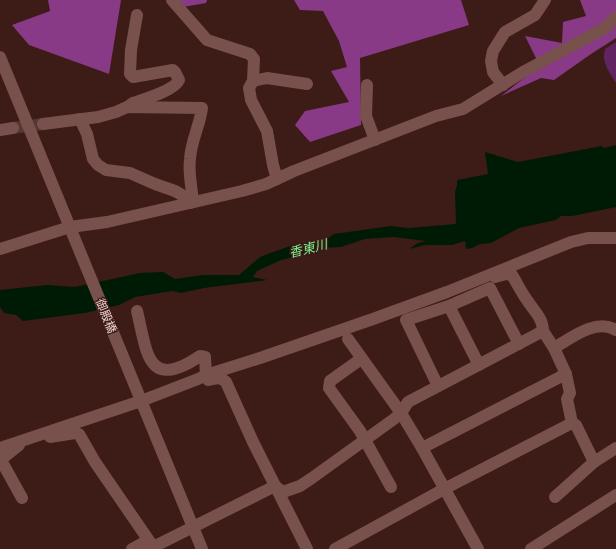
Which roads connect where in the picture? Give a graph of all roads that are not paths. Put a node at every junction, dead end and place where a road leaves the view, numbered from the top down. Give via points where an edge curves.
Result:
1 (172, 0) edge
2 (545, 0) edge
3 (137, 15) dead end
4 (616, 17) edge
5 (0, 57) edge
6 (253, 81) junction
7 (307, 84) dead end
8 (367, 85) dead end
9 (503, 85) junction
10 (128, 107) junction
11 (80, 119) junction
12 (43, 124) tunnel mouth
13 (13, 128) tunnel mouth
14 (0, 130) edge
15 (375, 140) junction
16 (277, 179) junction
17 (192, 203) junction
18 (616, 230) edge
19 (71, 231) junction
20 (588, 238) junction
21 (616, 238) edge
22 (0, 249) edge
23 (490, 274) junction
24 (449, 306) junction
25 (137, 311) dead end
26 (616, 330) edge
27 (543, 331) junction
28 (348, 339) dead end
29 (519, 344) junction
30 (554, 348) junction
31 (361, 359) junction
32 (478, 365) junction
33 (566, 374) junction
34 (202, 377) junction
35 (438, 386) junction
36 (140, 400) junction
37 (401, 413) junction
38 (572, 423) junction
39 (25, 439) junction
40 (364, 440) junction
41 (0, 448) edge
42 (422, 448) junction
43 (616, 448) edge
44 (594, 462) junction
45 (275, 486) junction
46 (391, 487) dead end
47 (446, 488) junction
48 (616, 495) edge
49 (555, 497) dead end
50 (22, 498) dead end
51 (193, 528) junction
52 (154, 547) edge
53 (132, 549) edge
54 (202, 549) edge
55 (307, 549) edge
56 (335, 549) edge
57 (478, 549) edge
58 (531, 549) edge

1 - 6 street via 207,40 250,54 254,59
2 - 9 street via 535,15 505,32 493,52 492,72
3 - 10 street via 130,74 133,77 172,70 179,80 177,84 161,93
4 - 9 street via 606,27
5 - 19 street, 御殿橋
6 - 7 street via 267,78
6 - 16 street via 249,88 251,100 267,131
8 - 15 street via 366,116
9 - 15 street via 463,109 436,116
10 - 11 street
10 - 17 street via 202,108 189,167
11 - 12 street
11 - 17 street via 87,134 93,159 98,165 106,170 130,173 175,191
13 - 14 street
15 - 16 street
16 - 17 street via 242,191
17 - 19 street
18 - 20 street via 595,233
19 - 22 street
19 - 36 street, 御殿橋
20 - 21 street
20 - 23 street via 571,242
23 - 27 street via 494,277 512,275 527,302 541,319
23 - 34 street via 373,319
24 - 29 street via 490,288
24 - 32 street
24 - 35 street via 406,320
25 - 34 street via 148,355 155,366 163,370 172,370 200,356 205,358
26 - 30 street via 604,326 586,330
27 - 29 street
27 - 30 street
28 - 31 street
29 - 32 street
30 - 33 street
31 - 37 street
31 - 40 street via 330,381 329,388
32 - 35 street
33 - 38 street via 570,393 567,399
33 - 42 street
34 - 36 street
34 - 45 street via 203,381 219,378 226,382
35 - 37 street via 408,402
36 - 39 street
36 - 51 street, 御殿橋
37 - 40 street
37 - 42 street
38 - 44 street via 576,425
38 - 47 street
39 - 41 street
39 - 50 street via 4,456 2,462
39 - 52 street via 79,434 95,462
40 - 45 street via 300,486 283,492
40 - 46 street
42 - 47 street
43 - 44 street
44 - 49 street
45 - 51 street
45 - 55 street
47 - 56 street
47 - 57 street
48 - 58 street
51 - 52 street
51 - 54 street, 御殿橋
52 - 53 street via 145,542

